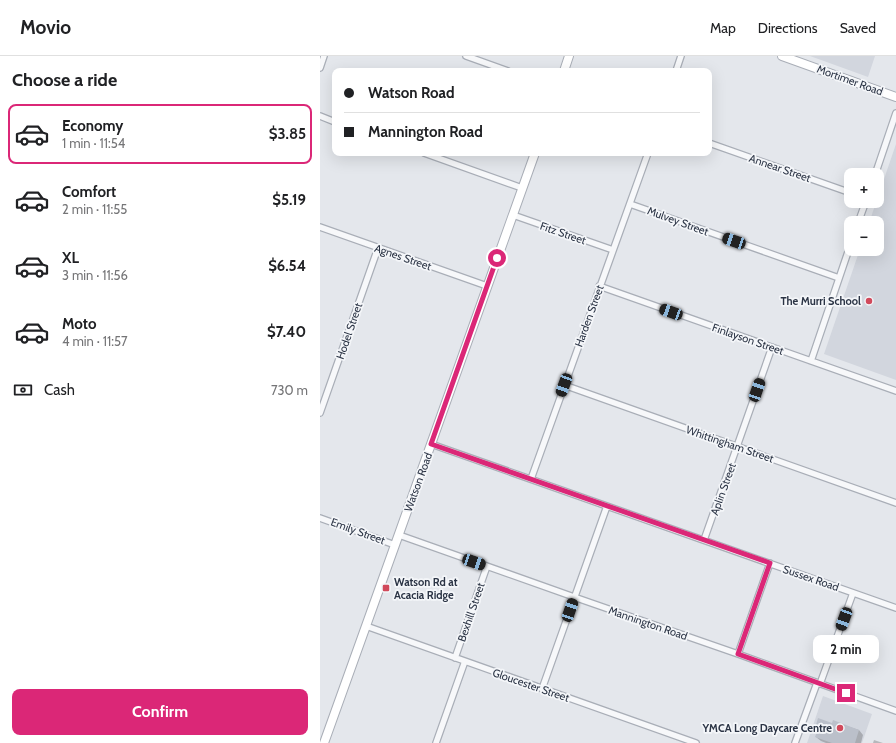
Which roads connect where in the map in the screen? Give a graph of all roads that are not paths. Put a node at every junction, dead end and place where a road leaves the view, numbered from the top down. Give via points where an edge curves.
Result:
1 (324, 56) edge
2 (466, 56) edge
3 (569, 56) edge
4 (681, 56) edge
5 (782, 56) edge
6 (320, 68) edge
7 (500, 68) edge
8 (565, 68) edge
9 (677, 68) edge
10 (896, 97) edge
11 (896, 113) edge
12 (320, 116) edge
13 (332, 121) edge
14 (712, 144) edge
15 (432, 156) edge
16 (534, 156) edge
17 (647, 156) edge
18 (876, 168) edge
19 (522, 188) junction
20 (844, 191) edge
21 (630, 204) junction
22 (513, 215) junction
23 (320, 227) edge
24 (378, 248) junction
25 (613, 250) junction
26 (847, 256) edge
27 (839, 278) junction
28 (487, 286) junction
29 (599, 286) junction
30 (772, 347) junction
31 (811, 361) junction
32 (564, 385) junction
33 (896, 391) edge
34 (320, 413) edge
35 (431, 444) junction
36 (738, 447) junction
37 (531, 479) junction
38 (896, 502) edge
39 (607, 506) junction
40 (320, 518) edge
41 (399, 535) junction
42 (704, 540) junction
43 (395, 545) junction
44 (770, 563) junction
45 (487, 566) junction
46 (853, 593) junction
47 (574, 598) junction
48 (896, 608) edge
49 (366, 626) junction
50 (738, 654) junction
51 (455, 658) junction
52 (465, 661) junction
53 (819, 684) junction
54 (542, 689) junction
55 (896, 711) edge
56 (324, 743) edge
57 (436, 743) edge
58 (696, 743) edge
59 (795, 743) edge

1 - 6 street
2 - 7 street
3 - 8 street
4 - 9 street
5 - 10 street, Mortimer Road
11 - 18 street
12 - 13 street
14 - 20 street, Annear Street
15 - 19 street
16 - 19 street, Watson Road
17 - 21 street, Harden Street
19 - 22 street, Watson Road
21 - 25 street, Harden Street
21 - 27 street, Mulvey Street
22 - 25 street, Fitz Street
22 - 28 street, Watson Road
23 - 24 street, Agnes Street
24 - 28 street, Agnes Street
24 - 34 street, Hodel Street
25 - 29 street, Harden Street
26 - 27 street
27 - 31 street
28 - 35 street, Watson Road
29 - 30 street, Finlayson Street
29 - 32 street, Harden Street
30 - 31 street, Finlayson Street
30 - 36 street, Aplin Street
31 - 33 street, Finlayson Street
32 - 36 street, Whittingham Street
32 - 37 street, Harden Street
35 - 37 street, Sussex Road
35 - 41 street, Watson Road
36 - 38 street, Whittingham Street
36 - 42 street, Aplin Street
37 - 39 street, Sussex Road
39 - 42 street, Sussex Road
39 - 47 street
40 - 43 street, Emily Street
41 - 43 street, Watson Road
41 - 45 street, Mannington Road
42 - 44 street, Sussex Road
43 - 49 street, Watson Road
44 - 46 street, Sussex Road
44 - 50 street
45 - 47 street, Mannington Road
45 - 51 street, Bexhill Street
46 - 48 street, Sussex Road
46 - 53 street
47 - 50 street, Mannington Road
47 - 54 street
49 - 51 street, Gloucester Street
49 - 56 street, Watson Road
50 - 53 street, Mannington Road
51 - 52 street, Gloucester Street
52 - 54 street, Gloucester Street
52 - 57 street
53 - 55 street, Mannington Road
53 - 59 street
54 - 58 street, Gloucester Street

